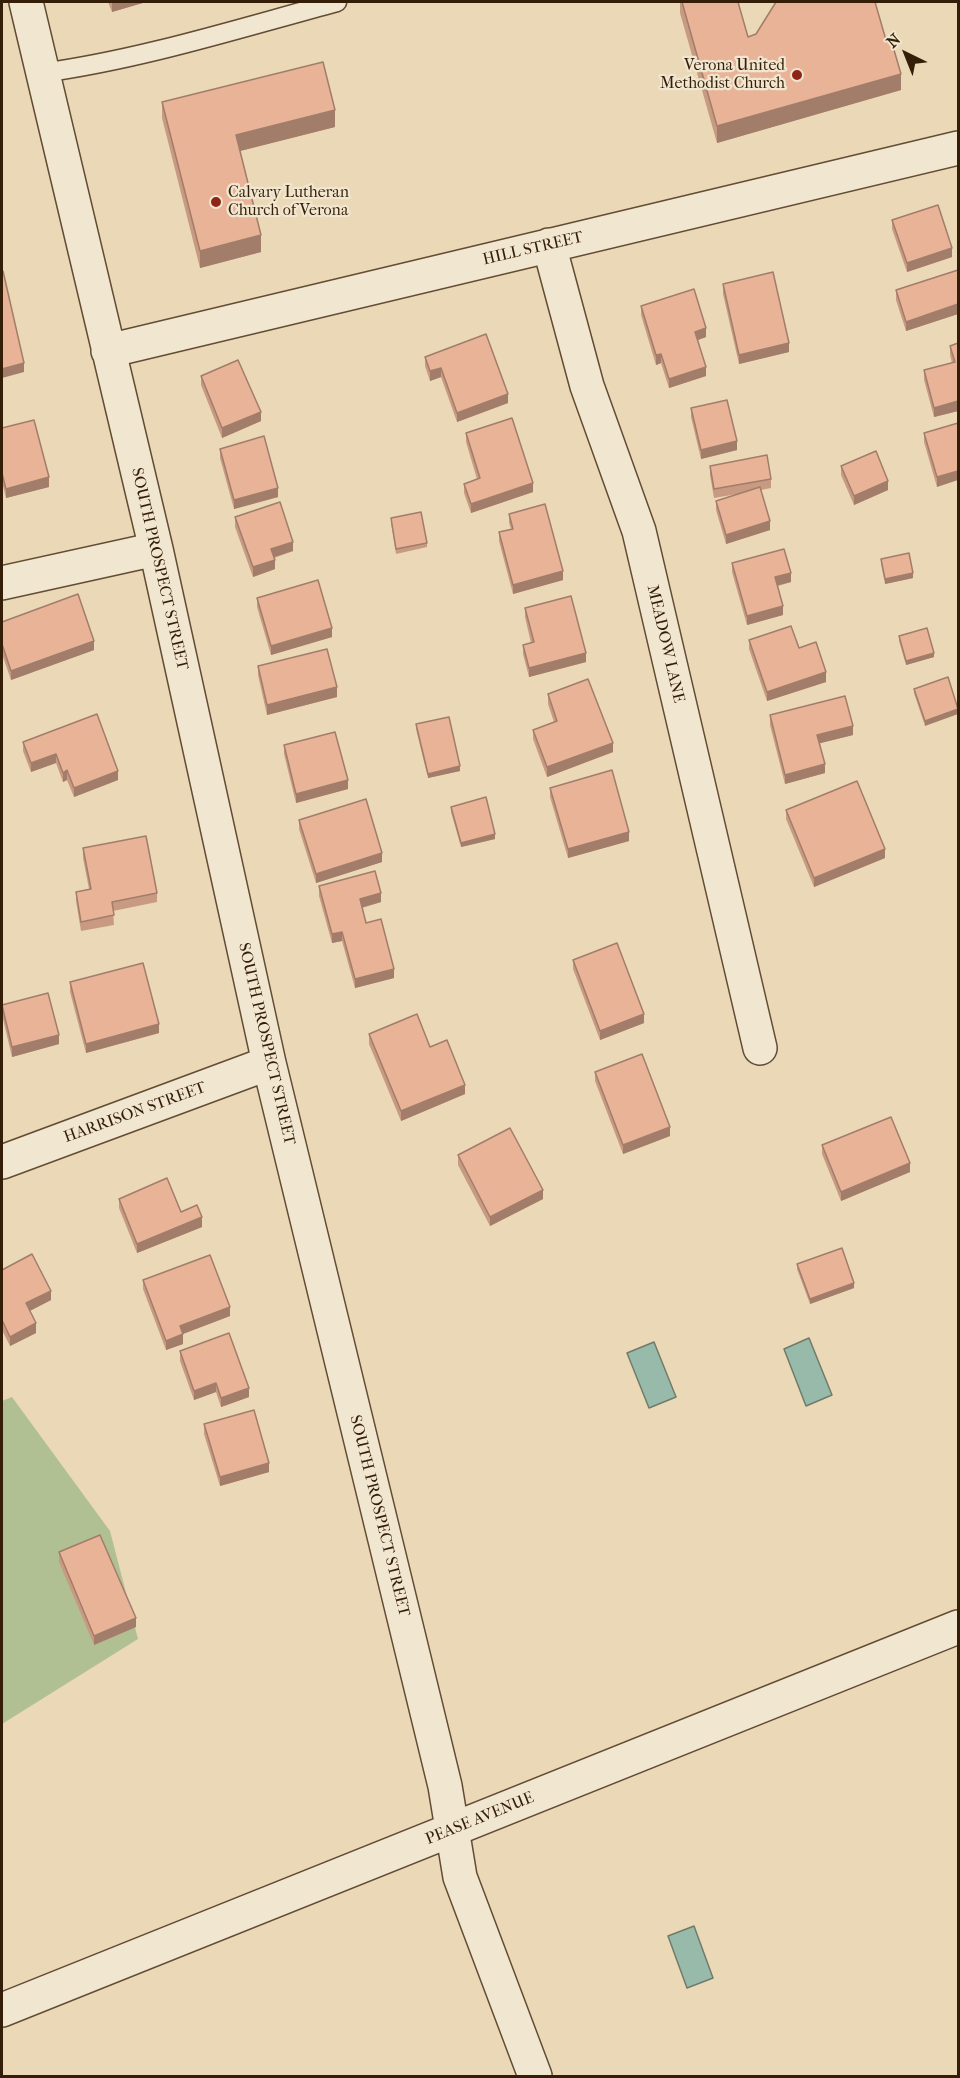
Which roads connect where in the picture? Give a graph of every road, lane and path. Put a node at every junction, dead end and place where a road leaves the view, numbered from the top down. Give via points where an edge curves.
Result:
1 (26, 2) edge
2 (337, 2) edge
3 (42, 73) junction
4 (958, 148) edge
5 (549, 245) junction
6 (108, 351) junction
7 (156, 549) junction
8 (2, 583) edge
9 (760, 1048) dead end
10 (269, 1063) junction
11 (2, 1162) edge
12 (958, 1628) edge
13 (453, 1831) junction
14 (2, 2010) edge
15 (535, 2076) edge

1 - 3 street, SOUTH PROSPECT STREET
2 - 3 lane via 146,54
3 - 6 street, SOUTH PROSPECT STREET
4 - 5 street, HILL STREET
5 - 6 street, HILL STREET
5 - 9 street, MEADOW LANE via 587,386 639,531
6 - 7 street, SOUTH PROSPECT STREET
7 - 8 street
7 - 10 street, SOUTH PROSPECT STREET
10 - 11 street, HARRISON STREET
10 - 13 street, SOUTH PROSPECT STREET
12 - 13 street, PEASE AVENUE
13 - 14 street, PEASE AVENUE
13 - 15 street, SOUTH PROSPECT STREET via 460,1876

